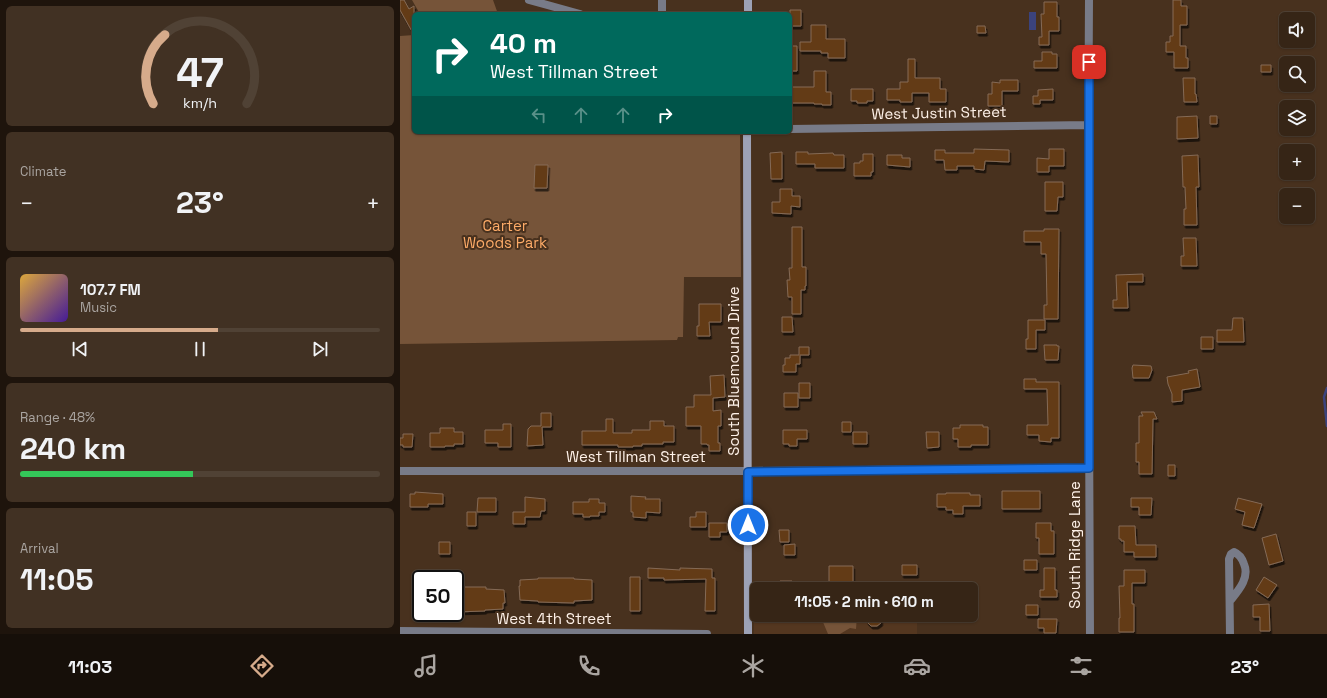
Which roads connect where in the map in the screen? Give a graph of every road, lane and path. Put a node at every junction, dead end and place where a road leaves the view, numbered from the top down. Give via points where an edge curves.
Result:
1 (528, 0) edge
2 (662, 0) edge
3 (748, 0) edge
4 (1089, 0) edge
5 (573, 12) edge
6 (662, 12) edge
7 (748, 12) edge
8 (1088, 125) junction
9 (792, 129) edge
10 (747, 134) edge
11 (1089, 468) junction
12 (400, 471) edge
13 (748, 472) junction
14 (1230, 601) junction
15 (400, 631) edge
16 (707, 634) edge
17 (748, 634) edge
18 (1090, 634) edge
19 (1230, 634) edge

1 - 5 street
2 - 6 street
3 - 7 main road
4 - 8 street, South Ridge Lane
8 - 9 street, West Justin Street
8 - 11 street, South Ridge Lane
10 - 13 main road, South Bluemound Drive
11 - 13 street, West Tillman Street
11 - 18 street, South Ridge Lane
12 - 13 street, West Tillman Street
13 - 17 main road, South Bluemound Drive
14 - 14 street via 1240,589 1247,571 1240,556 1234,552 1229,559
14 - 19 street
15 - 16 street, West 4th Street

